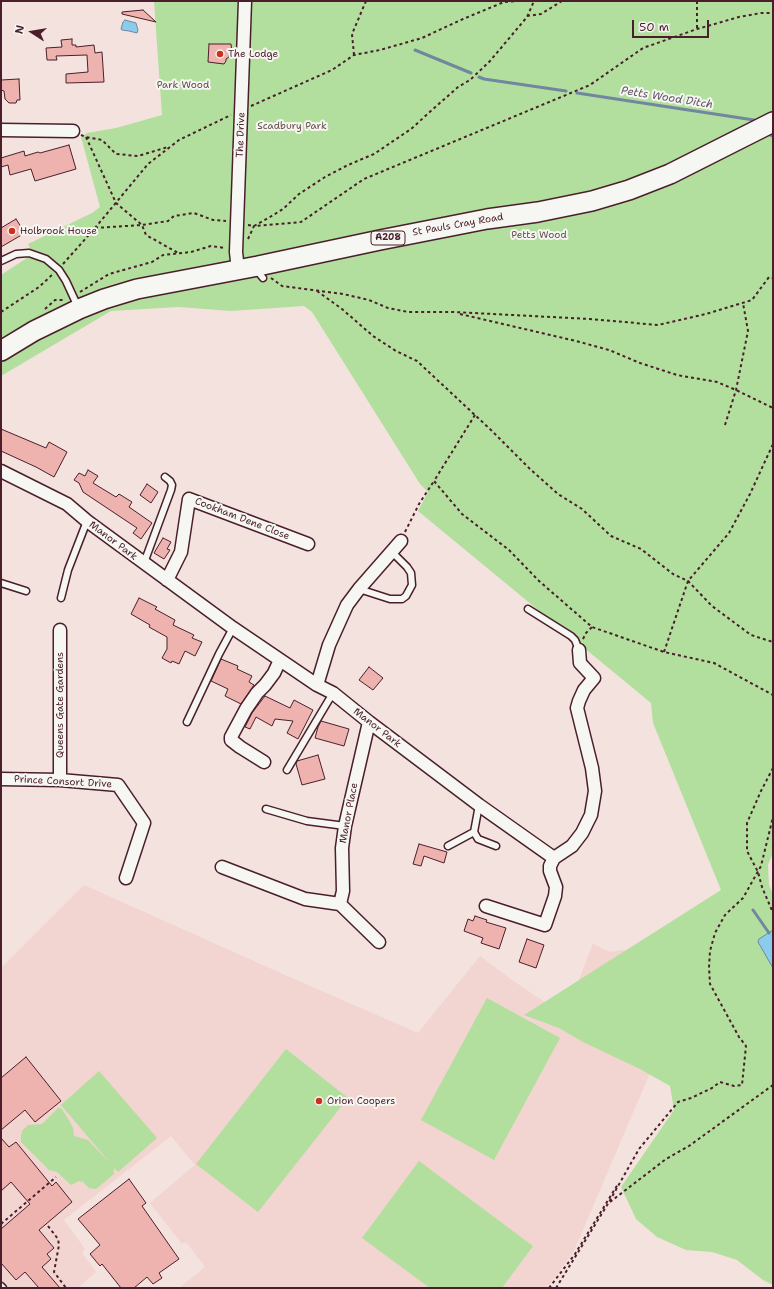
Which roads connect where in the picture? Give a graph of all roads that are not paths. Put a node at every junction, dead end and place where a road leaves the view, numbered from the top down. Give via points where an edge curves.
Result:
1 (245, 1) edge
2 (773, 122) edge
3 (1, 130) edge
4 (73, 131) road end
5 (1, 260) edge
6 (237, 263) junction
7 (76, 302) junction
8 (1, 351) edge
9 (1, 471) edge
10 (165, 477) dead end
11 (87, 521) junction
12 (400, 541) road end
13 (308, 544) dead end
14 (392, 551) junction
15 (144, 563) junction
16 (167, 580) junction
17 (1, 584) edge
18 (359, 589) junction
19 (26, 591) dead end
20 (61, 598) dead end
21 (528, 609) dead end
22 (233, 628) junction
23 (60, 630) dead end
24 (579, 650) joint
25 (280, 660) junction
26 (317, 685) junction
27 (333, 694) junction
28 (187, 722) dead end
29 (369, 722) junction
30 (264, 762) dead end
31 (287, 770) dead end
32 (1, 779) edge
33 (60, 780) junction
34 (480, 806) junction
35 (266, 809) dead end
36 (345, 826) junction
37 (474, 832) junction
38 (448, 846) dead end
39 (496, 846) dead end
40 (554, 858) junction
41 (222, 867) dead end
42 (126, 878) dead end
43 (340, 904) junction
44 (486, 906) dead end
45 (379, 942) dead end

1 - 6 street, The Drive
2 - 6 main road, St Pauls Cray Road / A208 via 670,174 599,199 408,234 260,272
3 - 4 street
5 - 7 lane via 16,254 29,253 46,260 58,270
6 - 7 main road, St Pauls Cray Road / A208 via 104,299
7 - 8 main road, St Pauls Cray Road / A208
9 - 11 street, Manor Park via 67,504
10 - 15 lane via 172,485 171,490
11 - 15 street, Manor Park
11 - 20 lane via 68,570
12 - 14 street
13 - 16 street, Cookham Dene Close via 189,499 181,552
14 - 18 street
14 - 18 lane via 411,573 412,585 406,596 402,599 390,599
15 - 16 street, Manor Park
16 - 22 street, Manor Park
17 - 19 lane
18 - 26 street via 337,625
21 - 24 lane via 571,636
22 - 25 street, Manor Park
22 - 28 lane
23 - 33 street, Queens Gate Gardens
24 - 40 street via 580,663 594,678 584,690 577,708 595,791 591,815 582,833 572,846
25 - 26 street, Manor Park
25 - 30 street via 265,686 246,709 231,737 231,740
26 - 27 street, Manor Park
27 - 29 street, Manor Park
27 - 31 lane
29 - 34 street, Manor Park
29 - 36 street, Manor Place
32 - 33 street, Prince Consort Drive
33 - 42 street, Prince Consort Drive via 118,785 144,823
34 - 37 lane
34 - 40 street, Manor Park
35 - 36 lane via 307,821
36 - 43 street, Manor Place via 342,848 343,891
37 - 38 lane
37 - 39 lane via 478,839
40 - 44 street via 550,872 556,887 555,896 545,925
41 - 43 street via 305,899
43 - 45 street

